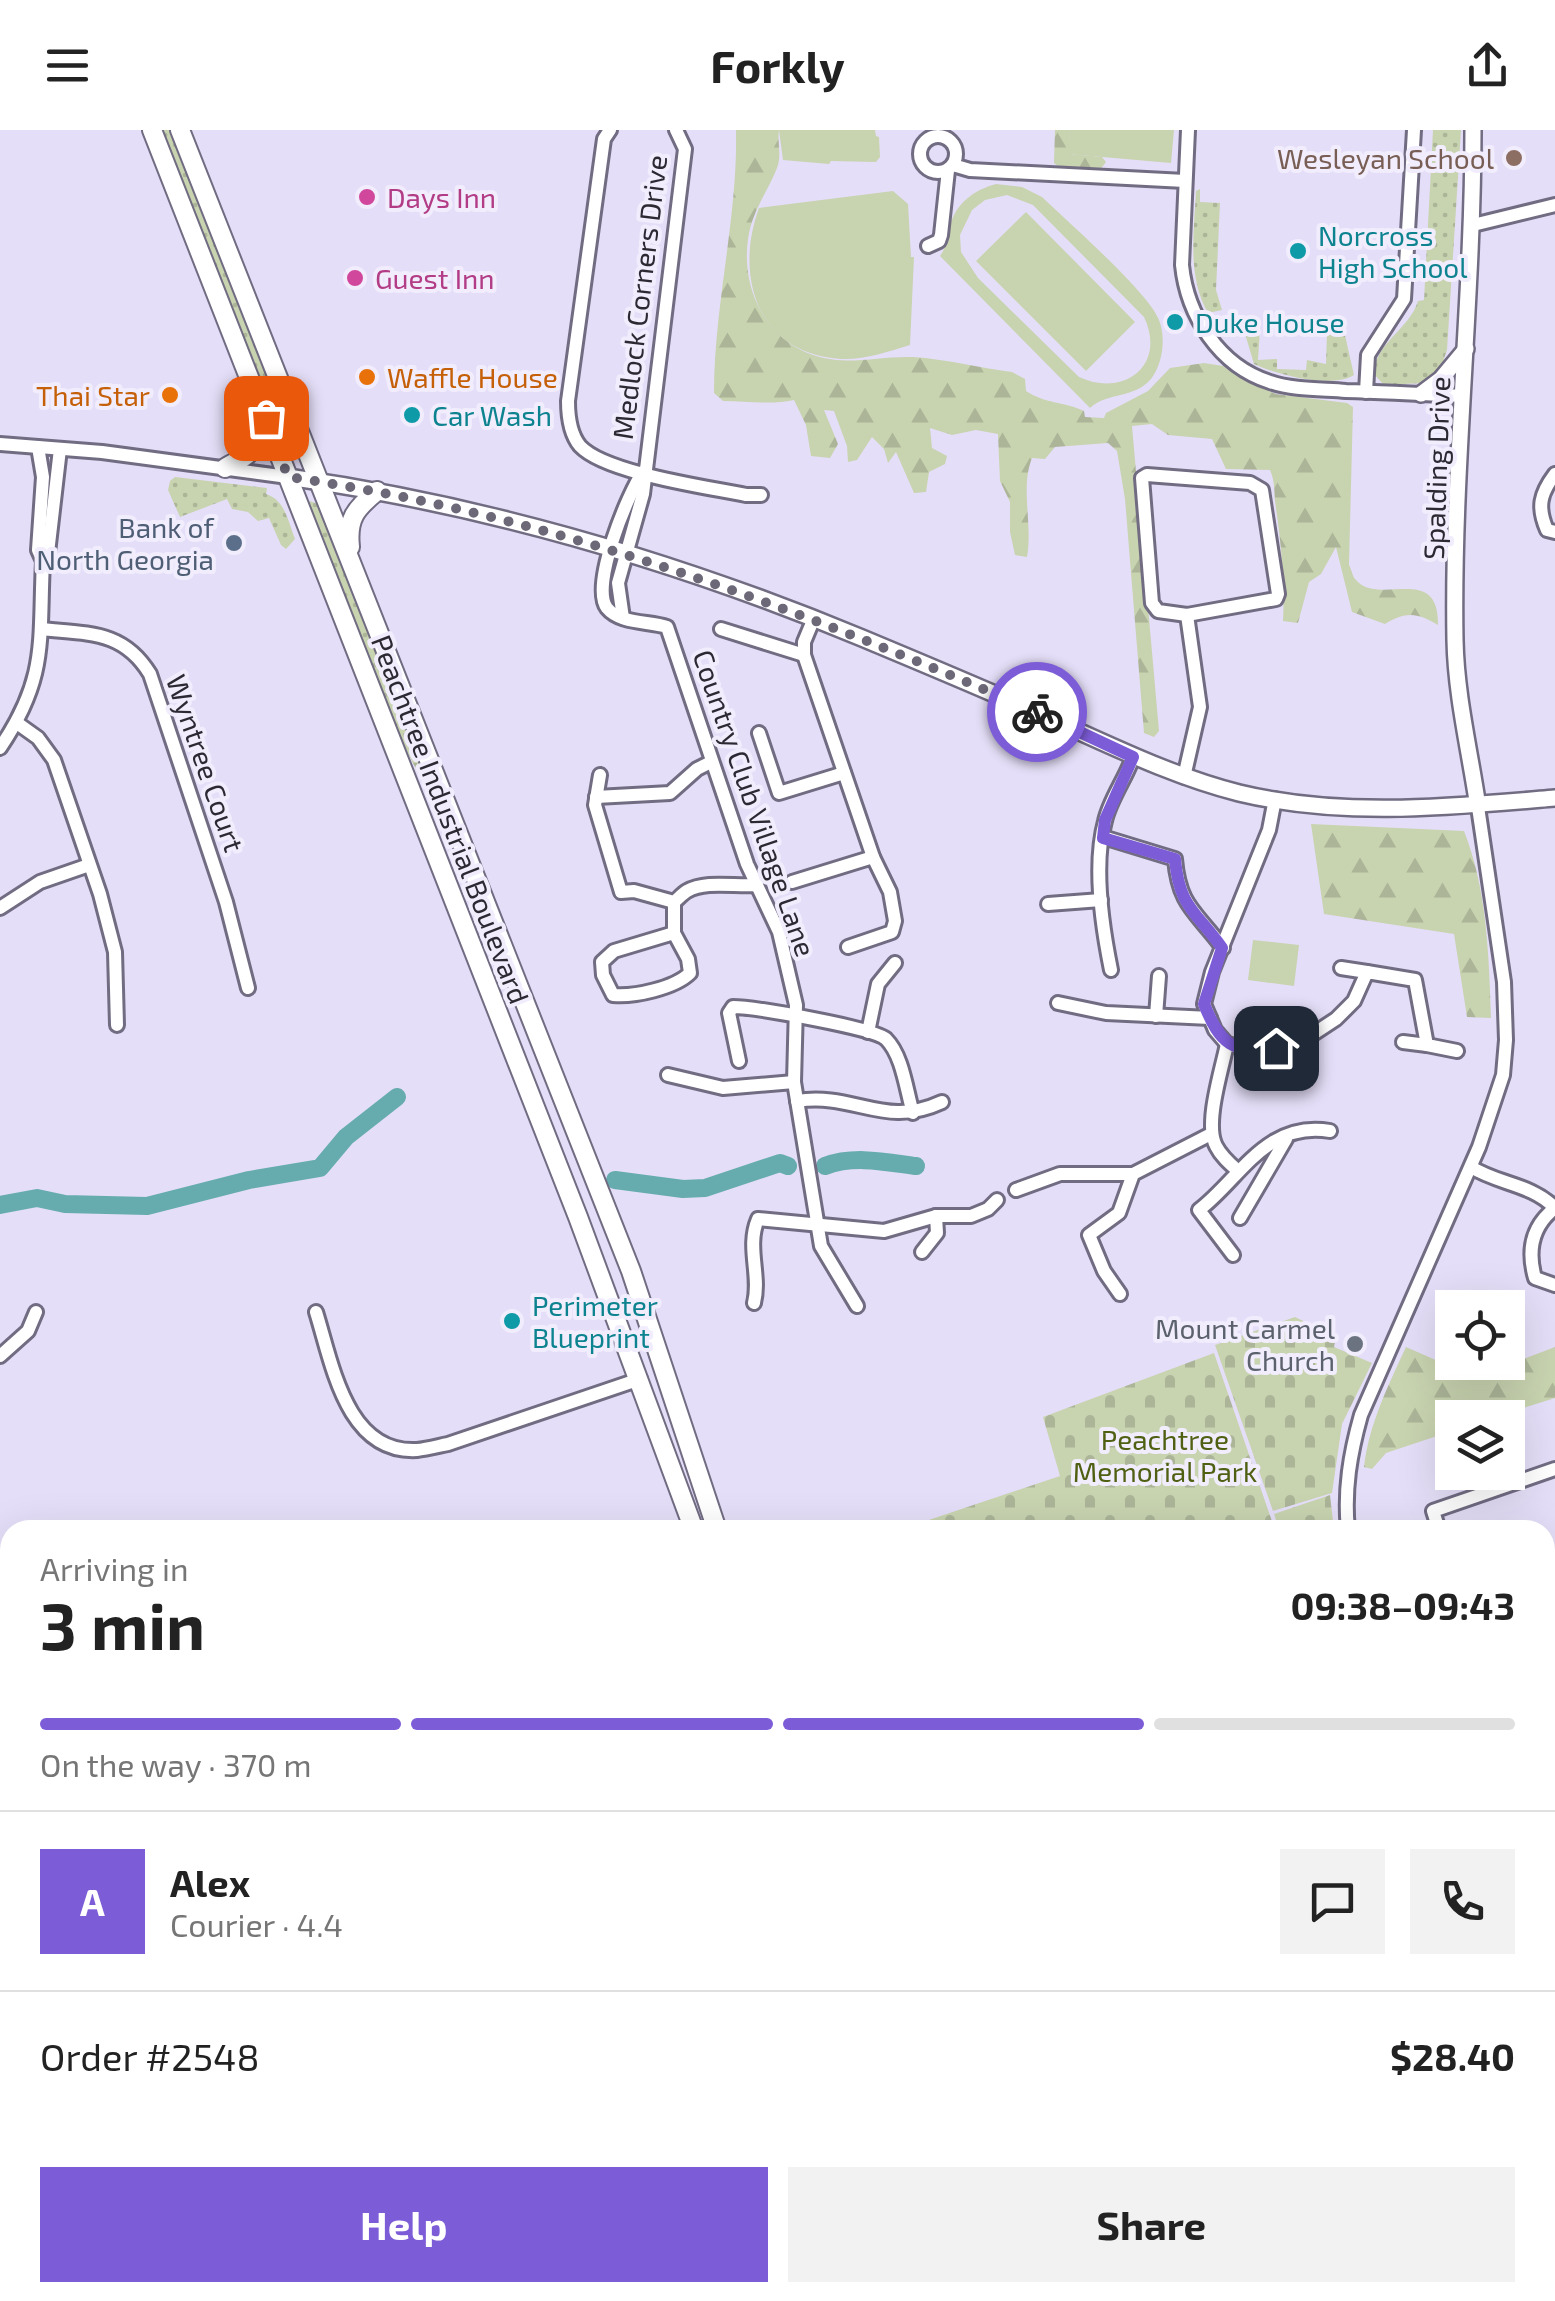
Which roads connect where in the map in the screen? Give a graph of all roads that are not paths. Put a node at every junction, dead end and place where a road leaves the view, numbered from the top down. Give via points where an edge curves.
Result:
1 (152, 130) edge
2 (180, 130) edge
3 (610, 130) edge
4 (676, 130) edge
5 (1188, 130) edge
6 (1414, 130) edge
7 (1473, 130) edge
8 (1186, 181) junction
9 (1555, 205) edge
10 (1473, 225) junction
11 (928, 246) dead end
12 (1466, 349) junction
13 (1366, 392) junction
14 (1421, 394) junction
15 (1463, 396) junction
16 (266, 418) junction
17 (0, 444) edge
18 (38, 448) junction
19 (60, 449) junction
20 (225, 468) junction
21 (643, 472) junction
22 (1555, 474) edge
23 (288, 477) junction
24 (319, 482) junction
25 (377, 492) junction
26 (762, 495) dead end
27 (1555, 532) edge
28 (611, 550) junction
29 (628, 554) junction
30 (42, 561) junction
31 (351, 563) junction
32 (1187, 615) junction
33 (623, 618) junction
34 (814, 618) junction
35 (41, 629) junction
36 (721, 629) dead end
37 (804, 655) junction
38 (17, 723) junction
39 (759, 733) dead end
40 (0, 748) edge
41 (1133, 757) junction
42 (712, 762) junction
43 (844, 773) junction
44 (600, 775) dead end
45 (1184, 777) junction
46 (596, 798) junction
47 (1555, 798) edge
48 (1275, 799) junction
49 (1478, 806) junction
50 (1103, 838) junction
51 (873, 856) junction
52 (89, 865) junction
53 (792, 882) dead end
54 (757, 885) junction
55 (1102, 900) junction
56 (674, 902) junction
57 (1048, 904) dead end
58 (0, 908) edge
59 (674, 933) junction
60 (848, 948) dead end
61 (1222, 948) junction
62 (895, 963) dead end
63 (1342, 968) dead end
64 (1111, 970) dead end
65 (1367, 972) junction
66 (1158, 976) dead end
67 (248, 988) dead end
68 (1058, 1002) dead end
69 (796, 1015) junction
70 (1156, 1016) junction
71 (1210, 1018) junction
72 (117, 1025) dead end
73 (868, 1032) junction
74 (1403, 1042) dead end
75 (1228, 1044) junction
76 (1427, 1045) junction
77 (1457, 1050) dead end
78 (738, 1062) dead end
79 (668, 1074) dead end
80 (794, 1082) junction
81 (797, 1102) junction
82 (942, 1102) dead end
83 (912, 1112) junction
84 (1330, 1130) dead end
85 (1212, 1134) junction
86 (1287, 1137) junction
87 (1471, 1166) junction
88 (1237, 1170) junction
89 (1133, 1174) junction
90 (1016, 1190) dead end
91 (997, 1200) dead end
92 (1554, 1208) edge
93 (936, 1216) junction
94 (1240, 1218) dead end
95 (818, 1224) junction
96 (922, 1252) dead end
97 (1233, 1255) dead end
98 (1555, 1284) edge
99 (1120, 1294) dead end
100 (754, 1303) dead end
101 (857, 1306) dead end
102 (36, 1312) dead end
103 (316, 1312) dead end
104 (0, 1356) edge
105 (640, 1379) junction
106 (1555, 1469) edge
107 (690, 1520) edge
108 (714, 1520) edge
109 (1347, 1520) edge
110 (1436, 1520) edge
111 (1555, 1922) edge
112 (1555, 1950) edge

1 - 16 highway, Peachtree Industrial Boulevard
2 - 24 highway, Peachtree Industrial Boulevard
3 - 21 street, Medlock Corners Drive via 568,416 582,448
4 - 21 street, Medlock Corners Drive via 685,149
5 - 8 street
6 - 13 street via 1404,299 1368,355
7 - 10 main road, Spalding Drive
8 - 11 street via 950,168 941,235
8 - 13 street via 1184,286 1220,352 1270,383
9 - 10 street
10 - 12 main road, Spalding Drive
12 - 14 main road
12 - 15 main road, Spalding Drive
13 - 14 street
14 - 15 street
15 - 49 main road, Spalding Drive via 1455,642
16 - 20 highway via 254,450
16 - 23 highway, Peachtree Industrial Boulevard
17 - 18 street
18 - 19 street
18 - 30 street
19 - 20 street
19 - 30 street
20 - 23 street
21 - 26 street, Medlock Corners Drive
21 - 28 street, Medlock Corners Drive via 631,488
21 - 29 street, Medlock Corners Drive
22 - 27 street via 1543,489 1540,513 1547,530
23 - 24 main road
23 - 105 highway, Peachtree Industrial Boulevard
24 - 25 main road
24 - 31 highway, Peachtree Industrial Boulevard
25 - 28 main road
25 - 31 highway via 350,520
28 - 29 main road
28 - 33 street via 603,598
29 - 33 street via 618,584
29 - 34 main road
30 - 35 street
31 - 108 highway, Peachtree Industrial Boulevard via 631,1271
32 - 32 street via 1158,612 1152,603 1142,478 1250,482 1265,495 1276,599
32 - 45 street via 1200,707
33 - 42 street, Country Club Village Lane via 667,627
34 - 37 street
34 - 41 main road
35 - 38 street via 39,664
35 - 67 street, Wyntree Court via 122,642 150,674
36 - 37 street
37 - 43 street
38 - 40 street
38 - 52 street via 54,760
39 - 43 street via 779,793
41 - 45 main road
41 - 50 street
42 - 46 street via 670,793
42 - 54 street, Country Club Village Lane
43 - 51 street
44 - 46 street
45 - 48 main road
46 - 56 street via 620,892
47 - 49 main road
48 - 49 main road via 1354,808
48 - 61 street
49 - 87 street via 1506,1040 1494,1111
50 - 55 street
50 - 61 street via 1175,859 1188,907
51 - 53 street
51 - 60 street via 896,921 892,932
52 - 58 street via 40,882
52 - 72 street via 111,928
54 - 56 street via 687,890
54 - 69 street, Country Club Village Lane via 780,932
55 - 57 street
55 - 64 street
56 - 59 street
59 - 59 street via 690,973 682,981 614,994 602,962 614,951
61 - 71 street via 1204,1004
62 - 73 street via 878,984
63 - 65 street
65 - 75 street via 1336,1019 1298,1044 1255,1050
65 - 76 street via 1415,980
66 - 70 street
68 - 70 street
69 - 73 street
69 - 78 street via 733,1007
69 - 80 street, Country Club Village Lane
70 - 71 street
71 - 75 street
73 - 83 street via 883,1036 894,1050
74 - 76 street
75 - 85 street
76 - 77 street
79 - 80 street via 723,1088
80 - 81 street, Country Club Village Lane
81 - 83 street via 842,1100 892,1114
81 - 95 street, Country Club Village Lane
82 - 83 street
84 - 86 street
85 - 88 street
85 - 89 street
86 - 88 street
86 - 94 street
87 - 92 street via 1527,1188
87 - 109 street via 1361,1415 1350,1451
88 - 97 street via 1199,1210
89 - 90 street via 1060,1174
89 - 99 street via 1119,1213 1089,1235
91 - 93 street via 971,1216
92 - 98 street via 1537,1229 1530,1253 1536,1278
93 - 95 street via 871,1232
93 - 96 street via 936,1233
95 - 100 street via 758,1219
95 - 101 street, Country Club Village Lane via 821,1246
102 - 104 street via 28,1331
103 - 105 street via 349,1411 390,1447 448,1444
105 - 107 highway, Peachtree Industrial Boulevard
106 - 110 street via 1433,1511
111 - 112 street

